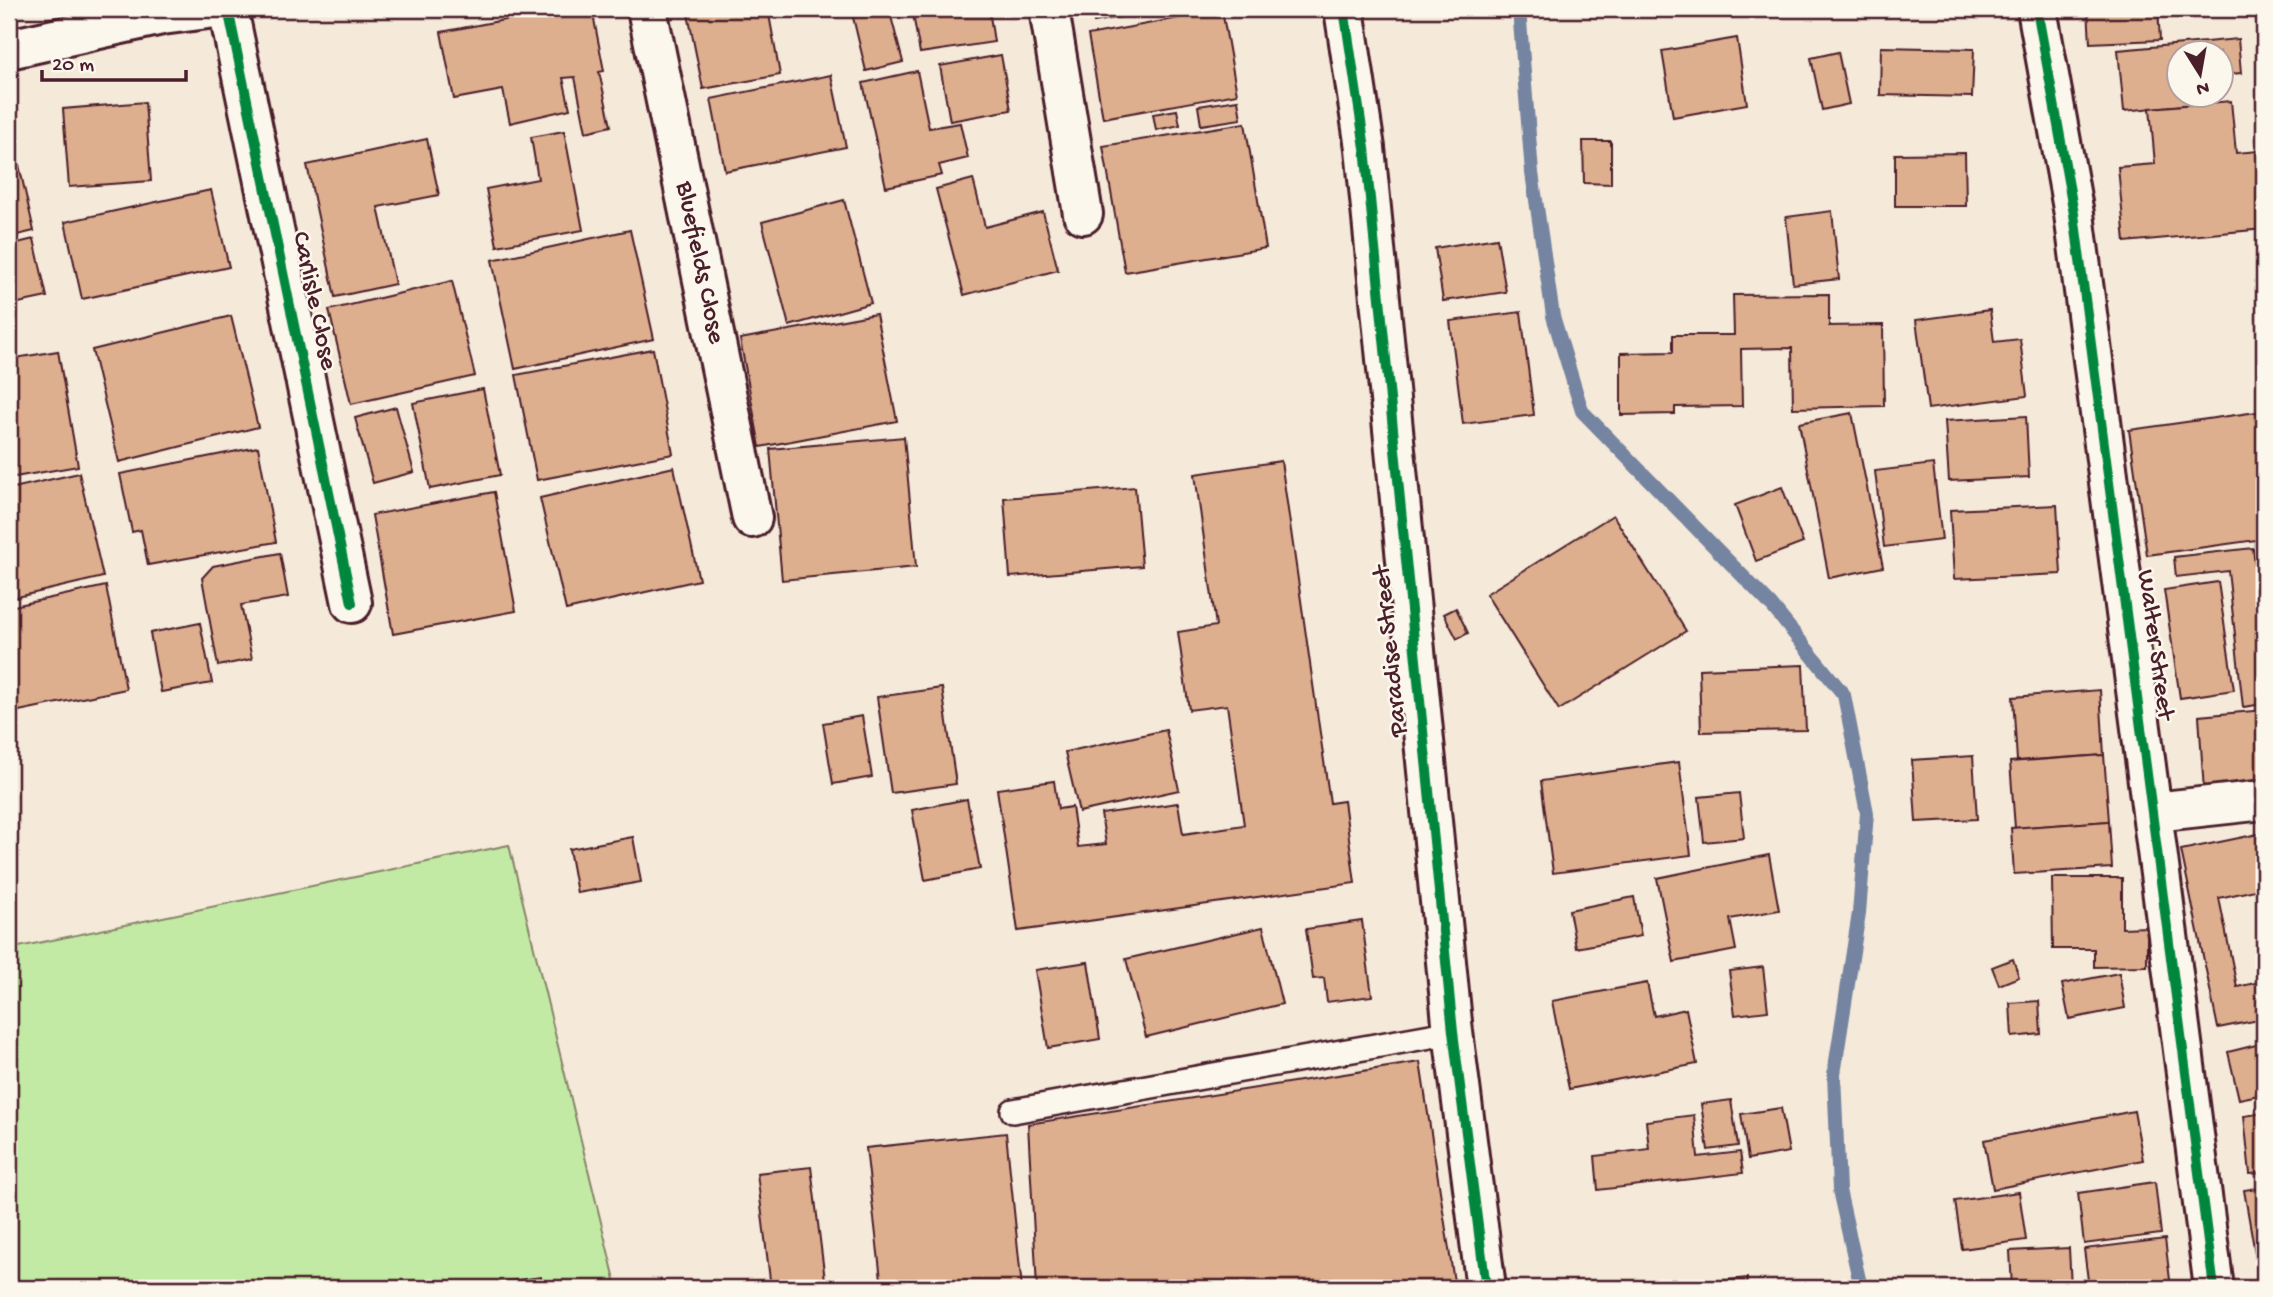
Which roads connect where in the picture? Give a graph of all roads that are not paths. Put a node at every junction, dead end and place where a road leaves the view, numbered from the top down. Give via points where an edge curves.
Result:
1 (208, 9) edge
2 (228, 9) edge
3 (647, 9) edge
4 (1049, 9) edge
5 (1344, 9) edge
6 (2037, 9) edge
7 (162, 12) edge
8 (9, 49) edge
9 (1083, 214) dead end
10 (752, 518) dead end
11 (352, 603) dead end
12 (2264, 800) edge
13 (2154, 812) junction
14 (1453, 1032) junction
15 (1013, 1111) dead end
16 (1486, 1288) edge
17 (2214, 1288) edge

1 - 7 street
2 - 11 street, Carlisle Close
3 - 10 street, Bluefields Close
4 - 9 street
5 - 14 street, Paradise Street via 1365,148
6 - 13 street, Walter Street via 2074,214
7 - 8 street
12 - 13 street
13 - 17 street, Walter Street
14 - 15 lane
14 - 16 street, Paradise Street

